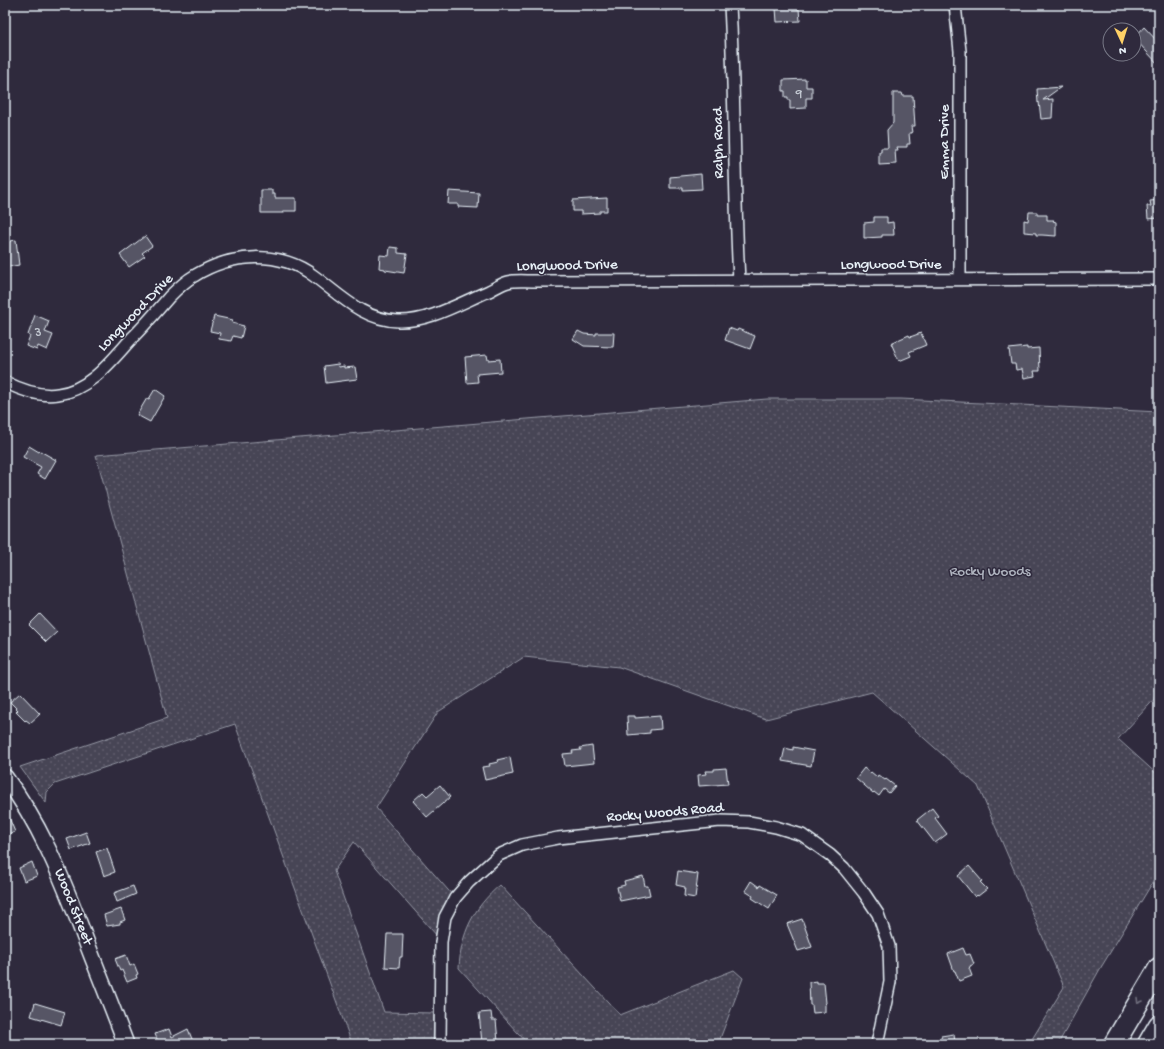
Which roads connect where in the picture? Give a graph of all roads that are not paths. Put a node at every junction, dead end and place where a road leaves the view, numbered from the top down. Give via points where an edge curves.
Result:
1 (730, 5) edge
2 (955, 5) edge
3 (1159, 279) edge
4 (739, 280) junction
5 (960, 280) junction
6 (5, 382) edge
7 (5, 777) edge
8 (1159, 968) edge
9 (1159, 1025) edge
10 (126, 1044) edge
11 (440, 1044) edge
12 (877, 1044) edge
13 (1114, 1044) edge
14 (1148, 1044) edge

1 - 4 street, Ralph Road
2 - 5 street, Emma Drive via 960,51
3 - 5 street, Longwood Drive
4 - 5 street, Longwood Drive
4 - 6 street, Longwood Drive via 508,282 420,319 396,321 365,313 293,264 266,258 238,259 207,268 193,276 108,364 79,388 49,395 25,391
7 - 10 main road, Wood Street via 30,814 52,856
8 -> 13 highway
9 - 14 highway
11 - 12 street, Rocky Woods Road via 441,942 445,917 455,898 469,882 500,855 522,845 558,838 720,821 749,822 776,827 802,836 830,855 864,893 878,914 889,946 890,982

